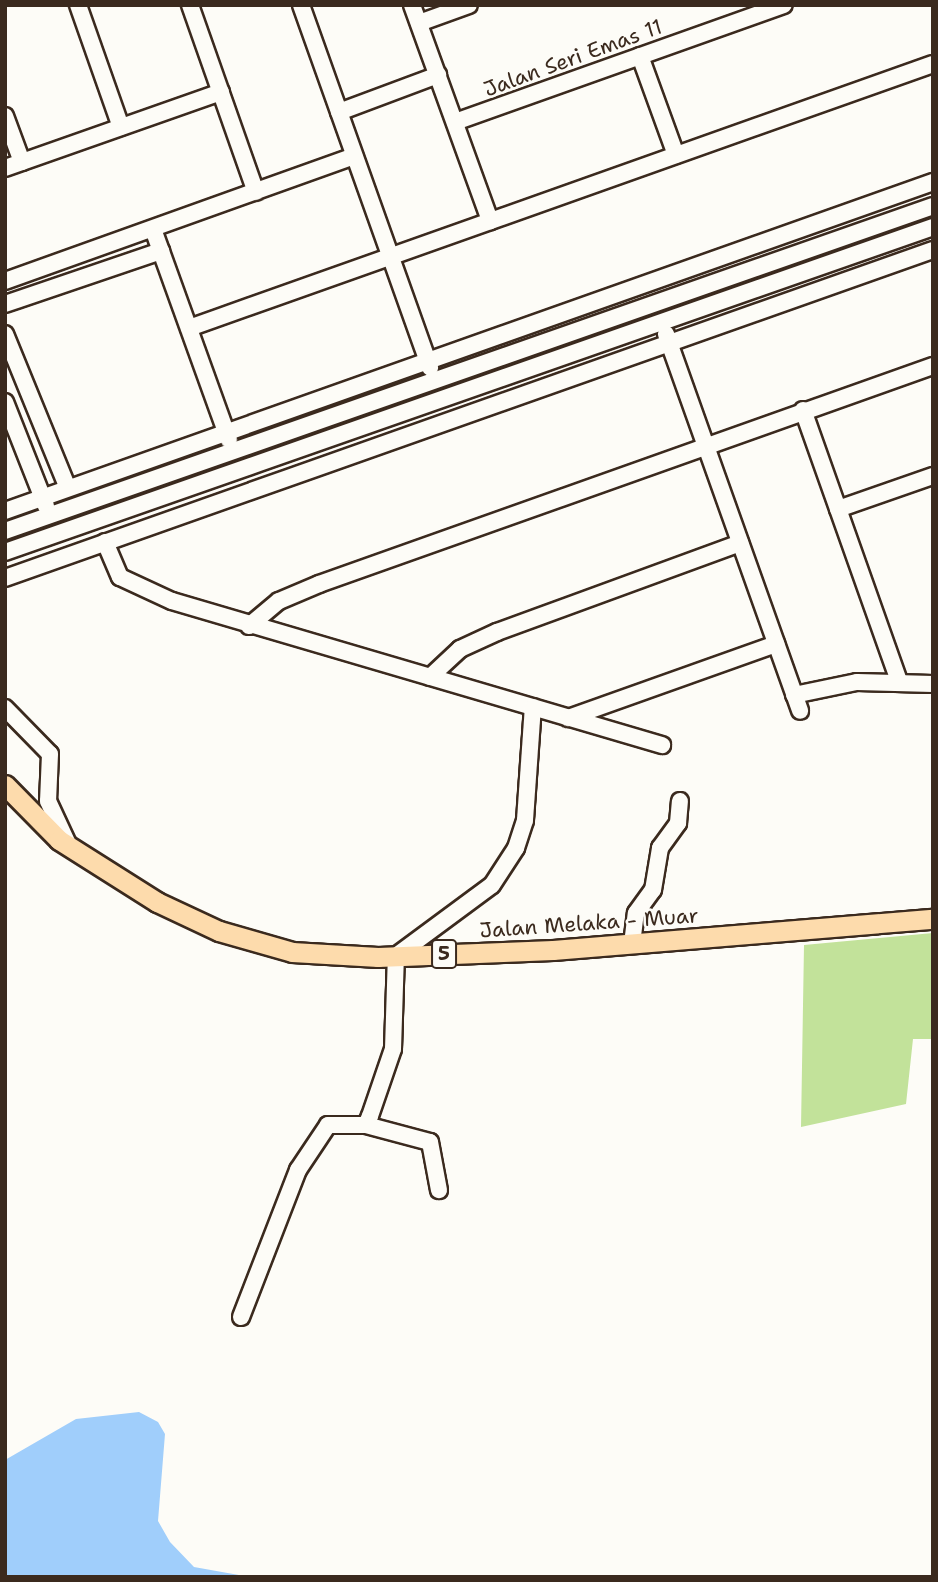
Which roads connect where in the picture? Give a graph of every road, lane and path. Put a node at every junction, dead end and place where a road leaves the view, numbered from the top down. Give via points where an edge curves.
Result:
1 (78, 5) edge
2 (190, 5) edge
3 (301, 5) edge
4 (412, 5) edge
5 (469, 5) edge
6 (784, 5) edge
7 (419, 23) junction
8 (640, 56) junction
9 (933, 64) edge
10 (438, 75) junction
11 (221, 92) junction
12 (339, 112) junction
13 (5, 116) edge
14 (455, 122) junction
15 (121, 127) junction
16 (676, 155) junction
17 (354, 156) junction
18 (22, 162) junction
19 (5, 168) edge
20 (933, 182) edge
21 (256, 192) junction
22 (933, 206) edge
23 (490, 221) junction
24 (933, 227) edge
25 (153, 229) junction
26 (933, 250) edge
27 (161, 251) junction
28 (390, 257) junction
29 (5, 281) edge
30 (5, 304) edge
31 (656, 304) junction
32 (662, 323) junction
33 (189, 328) junction
34 (5, 334) edge
35 (669, 342) junction
36 (427, 360) junction
37 (933, 366) edge
38 (435, 380) junction
39 (5, 402) edge
40 (803, 411) junction
41 (226, 431) junction
42 (705, 445) junction
43 (233, 451) junction
44 (241, 472) junction
45 (933, 476) edge
46 (68, 488) junction
47 (43, 497) junction
48 (838, 509) junction
49 (5, 511) edge
50 (49, 515) junction
51 (83, 525) junction
52 (5, 531) edge
53 (740, 543) junction
54 (98, 545) junction
55 (5, 552) edge
56 (5, 578) edge
57 (249, 626) junction
58 (776, 644) junction
59 (430, 677) junction
60 (898, 679) junction
61 (933, 684) edge
62 (794, 695) junction
63 (533, 707) junction
64 (5, 708) edge
65 (800, 712) dead end
66 (568, 718) junction
67 (662, 745) dead end
68 (5, 785) edge
69 (680, 801) dead end
70 (69, 847) junction
71 (933, 919) edge
72 (632, 944) junction
73 (396, 956) junction
74 (366, 1125) junction
75 (439, 1190) dead end
76 (241, 1317) dead end

1 - 15 street
2 - 11 street
3 - 12 street
4 - 7 street
5 - 7 street
6 - 8 street, Jalan Seri Emas 11
7 - 10 street
8 - 14 street, Jalan Seri Emas 11
8 - 16 street
9 - 16 street
10 - 12 street
10 - 14 street
11 - 15 street
11 - 21 street
12 - 17 street
13 - 18 street
14 - 23 street
15 - 18 street
16 - 23 street
17 - 21 street
17 - 28 street
18 - 19 street
20 - 36 street
21 - 25 street
22 - 31 street
23 - 28 street
24 - 32 street
25 - 27 street
25 - 29 street
26 - 35 street
27 - 30 street
27 - 33 street
28 - 33 street
28 - 36 street
31 - 32 street
31 - 38 street
32 - 35 street
32 - 44 street
33 - 41 street
34 - 46 street
35 - 42 street
35 - 54 street
36 - 38 street
36 - 41 street
37 - 40 street
38 - 43 street
39 - 47 street
40 - 42 street
40 - 48 street
41 - 43 street
41 - 46 street
42 - 53 street
42 - 57 street via 297,592
43 - 44 street
43 - 50 street
44 - 51 street
45 - 48 street
46 - 47 street
47 - 49 street
47 - 50 street
48 - 60 street
50 - 52 street
51 - 54 street
51 - 55 street
53 - 58 street
53 - 59 street via 497,632 460,649
54 - 56 street
54 - 57 street via 129,584
57 - 59 street
58 - 62 street
58 - 66 street
59 - 63 street
60 - 61 street
60 - 62 street via 823,684
62 - 65 street
63 - 66 street
63 - 73 street via 525,820 516,848 492,885
64 - 70 street via 50,754 48,801
66 - 67 street
68 - 70 main road, Jalan Melaka - Muar / 5
69 - 72 street via 678,823 660,848 653,890 636,913
70 - 73 main road, Jalan Melaka - Muar / 5 via 157,902 257,944 325,956
71 - 72 main road, Jalan Melaka - Muar / 5
72 - 73 main road, Jalan Melaka - Muar / 5
73 - 74 street via 393,1049
74 - 75 street via 430,1142
74 - 76 street via 328,1125 298,1170

